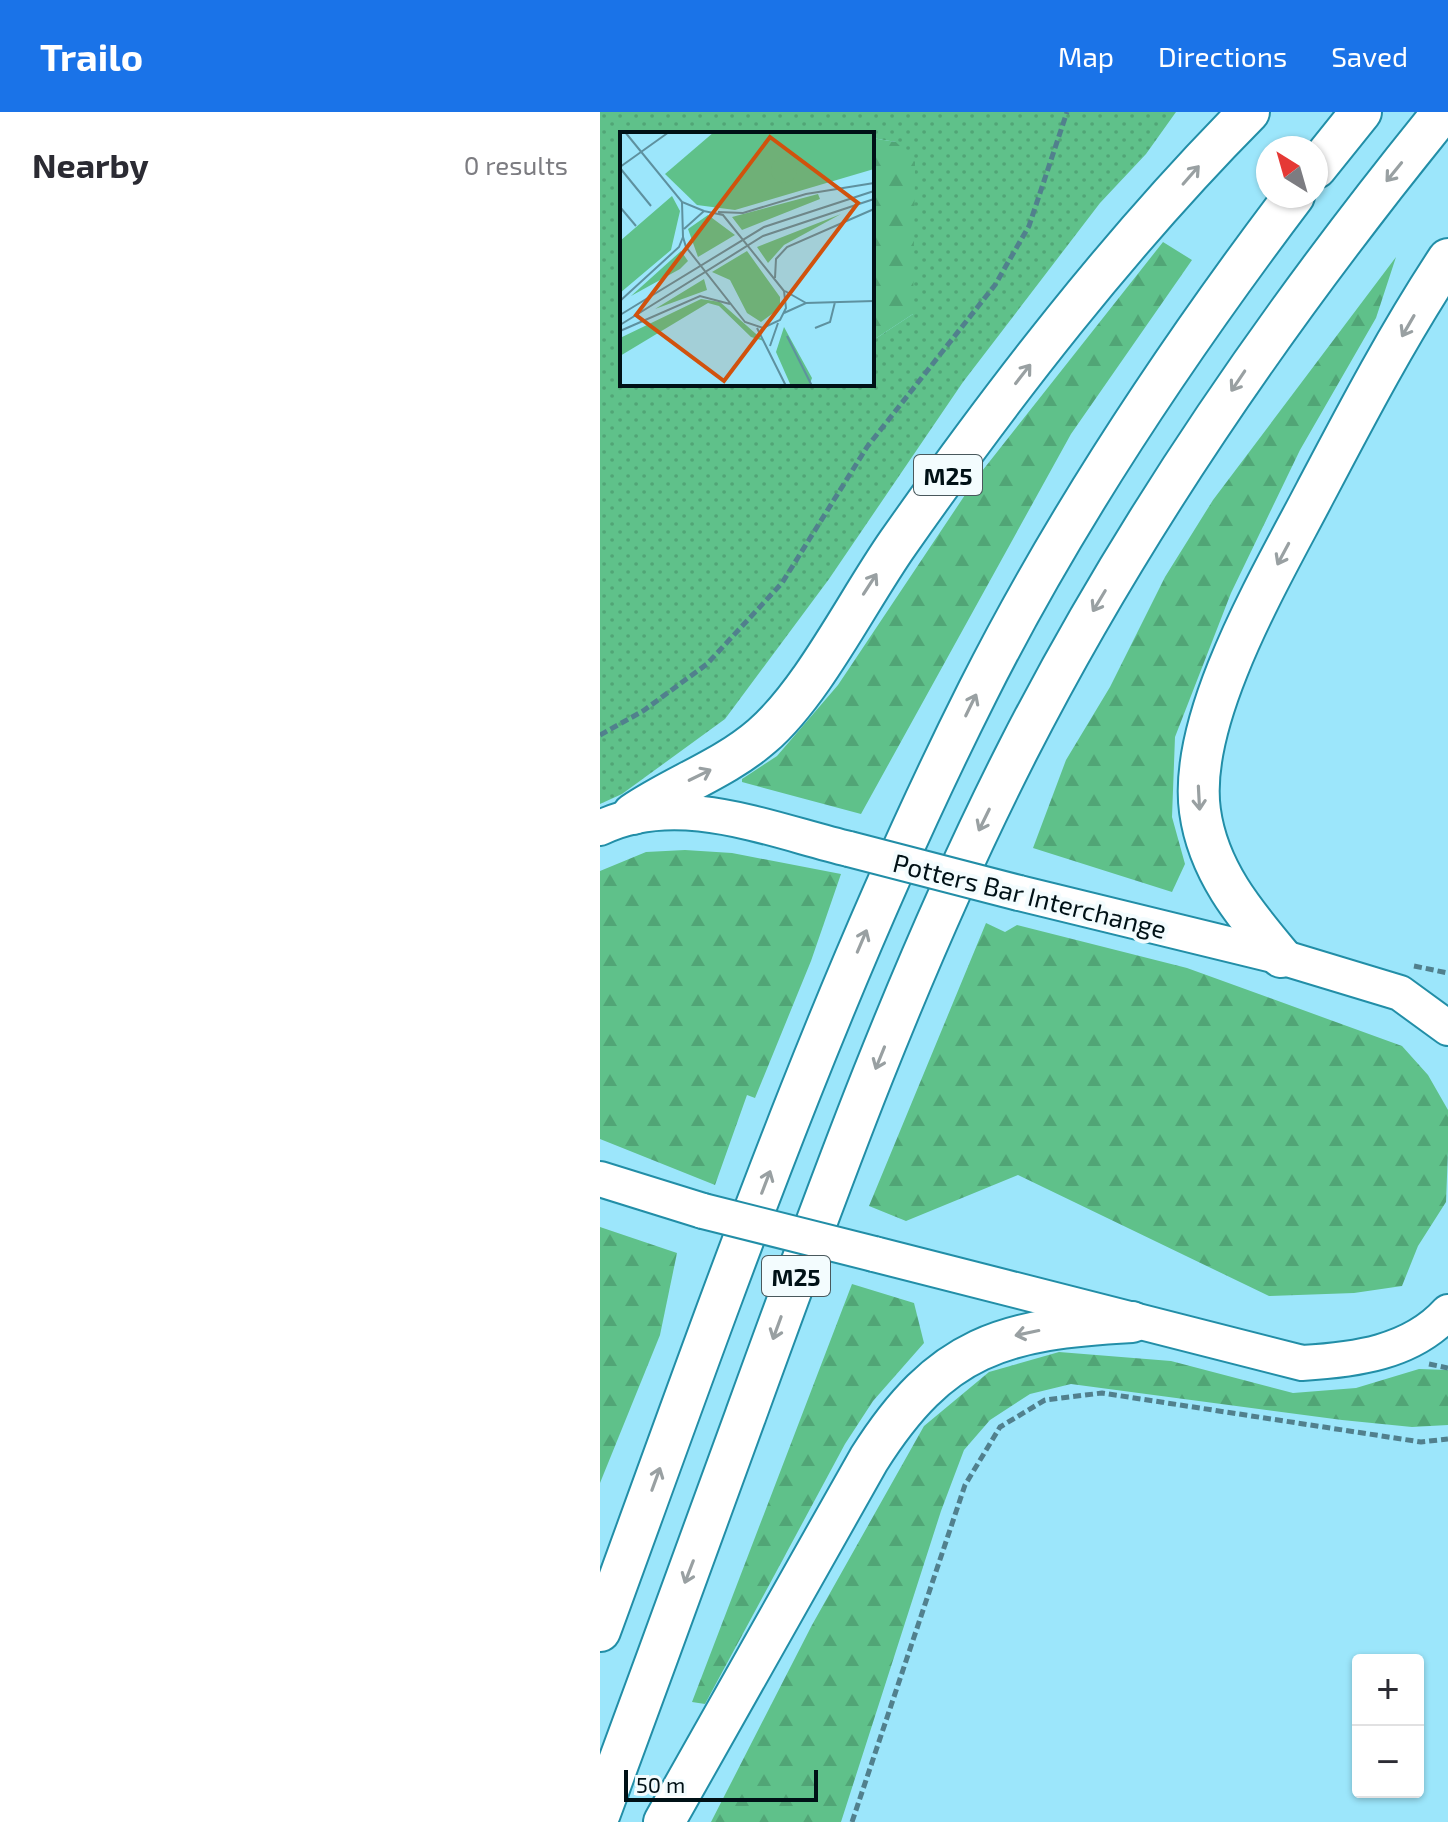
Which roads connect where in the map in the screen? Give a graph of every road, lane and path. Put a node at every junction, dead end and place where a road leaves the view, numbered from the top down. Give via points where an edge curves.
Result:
1 (1067, 112) edge
2 (1249, 112) edge
3 (1361, 112) edge
4 (1443, 112) edge
5 (1328, 153) edge
6 (1285, 208) edge
7 (1448, 259) edge
8 (600, 735) edge
9 (616, 821) edge
10 (1281, 957) junction
11 (1400, 993) junction
12 (1448, 993) edge
13 (1448, 1028) edge
14 (600, 1179) edge
15 (1448, 1312) edge
16 (1132, 1322) junction
17 (1406, 1344) junction
18 (1448, 1349) edge
19 (1448, 1439) edge
20 (600, 1631) edge
21 (600, 1813) edge
22 (664, 1822) edge
23 (852, 1822) edge

1 - 8 path via 1029,226 995,285 867,447 782,583 707,664
9 -> 2 highway, M25 via 728,761 763,735 791,704 897,544 995,410 1086,295
3 - 5 highway
4 -> 21 highway, M25 via 1321,264 1200,438 1089,618 1018,750 879,1061
20 -> 6 highway, M25 via 810,1065 922,807 979,689 1067,531 1181,352
7 -> 10 highway via 1351,424 1271,577 1225,680 1204,743 1200,810 1214,863 1243,911
9 - 10 main road, Potters Bar Interchange, bridge via 677,810
10 - 11 main road, Potters Bar Interchange
11 - 12 main road
11 - 13 main road, Potters Bar Interchange
14 - 16 main road, bridge via 703,1211
15 - 17 main road
16 - 17 main road via 1302,1363 1347,1360
16 -> 22 highway via 1078,1325 996,1341 951,1365 903,1409 869,1459
17 - 18 main road
19 - 23 path via 1421,1442 1102,1393 1045,1400 1000,1427 965,1485

